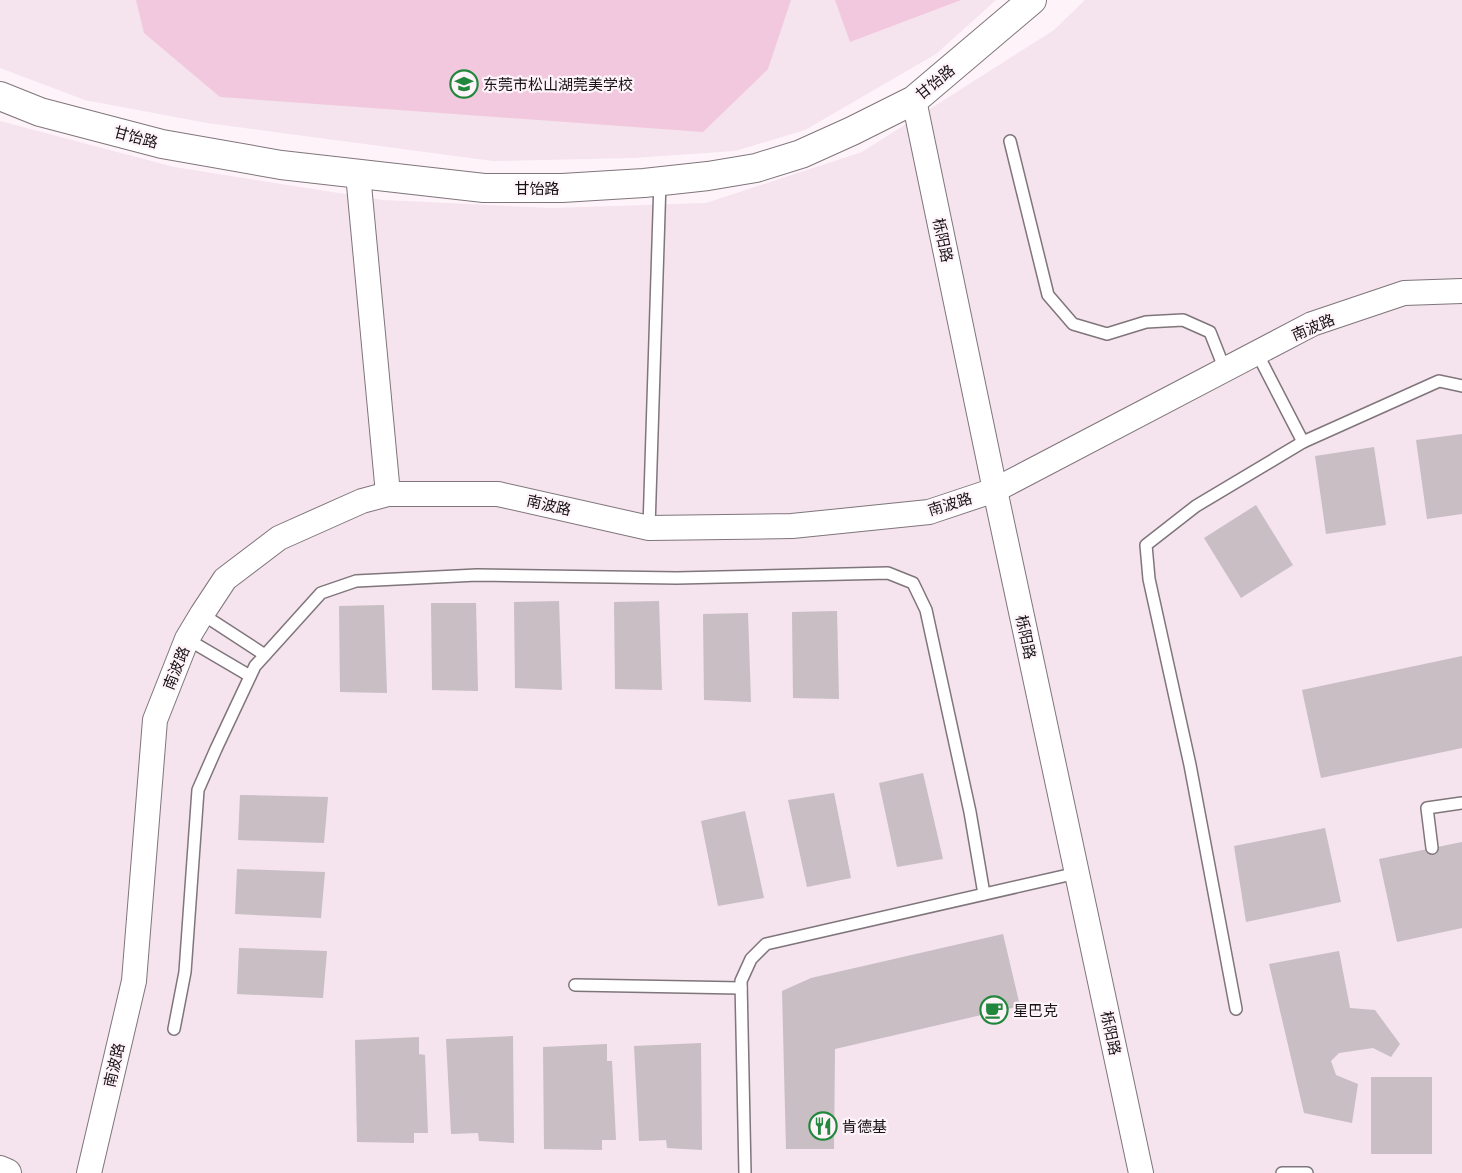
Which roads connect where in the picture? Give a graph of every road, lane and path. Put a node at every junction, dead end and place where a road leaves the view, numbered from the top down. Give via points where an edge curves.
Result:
1 (1032, 0) edge
2 (0, 96) edge
3 (914, 100) junction
4 (1010, 141) dead end
5 (358, 174) junction
6 (660, 182) junction
7 (1462, 291) edge
8 (1257, 353) junction
9 (1225, 370) junction
10 (1462, 386) edge
11 (1303, 442) junction
12 (995, 490) junction
13 (388, 494) junction
14 (649, 528) junction
15 (202, 614) junction
16 (188, 639) junction
17 (265, 655) junction
18 (250, 676) junction
19 (1462, 803) edge
20 (1432, 848) dead end
21 (1077, 873) junction
22 (984, 894) junction
23 (575, 985) dead end
24 (741, 988) junction
25 (1236, 1009) dead end
26 (174, 1029) dead end
27 (0, 1170) edge
28 (7, 1173) edge
29 (89, 1173) edge
30 (745, 1173) edge
31 (1141, 1173) edge
32 (1282, 1173) edge
33 (1307, 1173) edge

1 - 3 street, 甘饴路
2 - 5 street, 甘饴路 via 40,112 162,144 281,165
3 - 6 street, 甘饴路 via 801,154 756,168
3 - 12 street, 栎阳路
4 - 9 lane via 1048,295 1073,324 1107,334 1146,322 1183,320 1210,332
5 - 6 street, 甘饴路 via 484,188 562,188
5 - 13 street
6 - 14 lane
7 - 8 street, 南波路 via 1404,293 1312,324
8 - 9 street, 南波路
8 - 11 lane
9 - 12 street, 南波路
10 - 11 lane via 1439,381
11 - 25 lane via 1196,506 1146,545 1148,580 1190,766
12 - 14 street, 南波路 via 920,513 792,526
12 - 21 street, 栎阳路
13 - 14 street, 南波路 via 498,494
13 - 15 street, 南波路 via 362,501 279,538 225,579
15 - 16 street, 南波路
15 - 17 lane
16 - 18 lane
16 - 29 street, 南波路 via 154,720 134,981
17 - 18 lane
17 - 22 lane via 321,593 356,581 476,574 678,578 888,573 914,583 926,610 970,812
18 - 26 lane via 198,790 184,972
19 - 20 lane via 1426,808
21 - 22 lane
21 - 31 street, 栎阳路
22 - 24 lane via 766,944 751,959
23 - 24 lane
24 - 30 lane
27 - 28 street
32 - 33 lane

